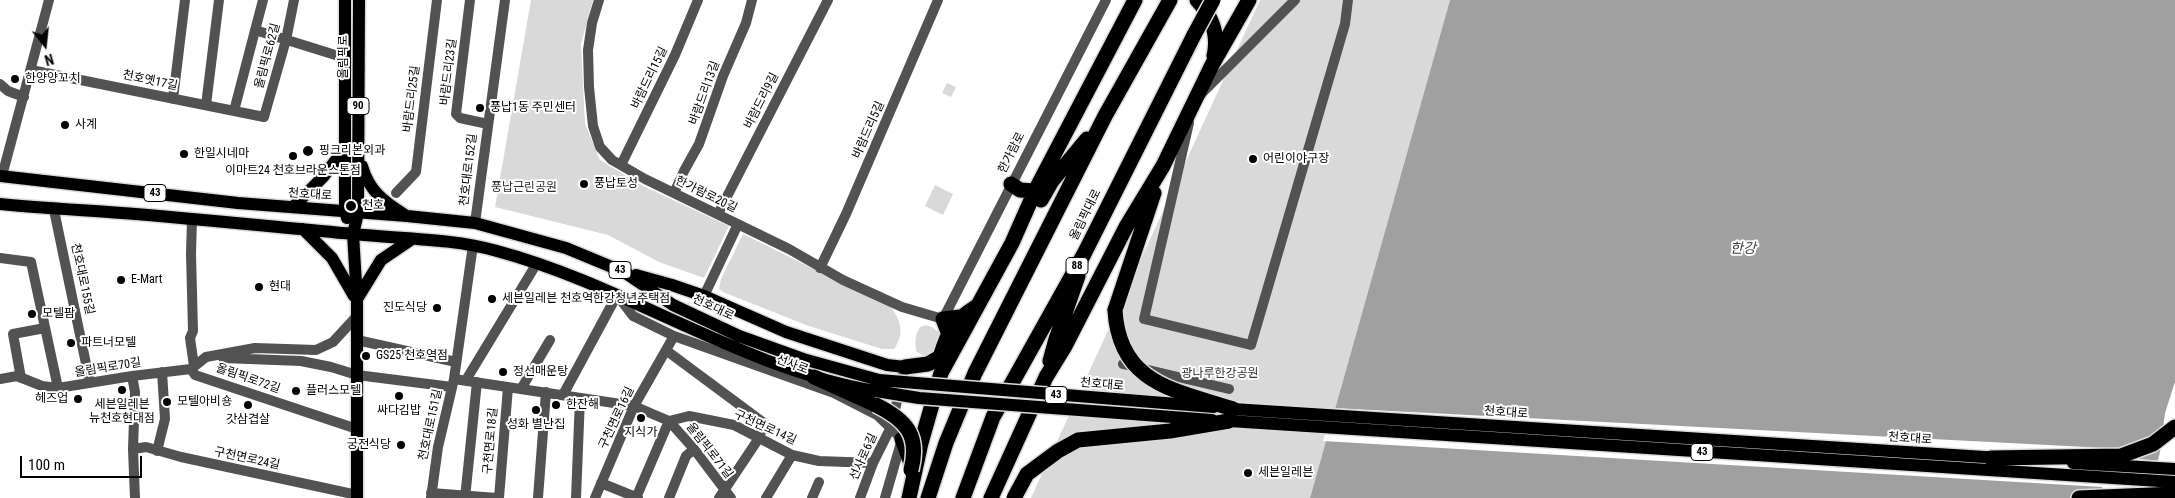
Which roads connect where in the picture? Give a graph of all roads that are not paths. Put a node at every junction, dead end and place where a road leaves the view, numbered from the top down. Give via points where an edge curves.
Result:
1 (49, 0) edge
2 (186, 0) edge
3 (219, 0) edge
4 (263, 0) edge
5 (294, 0) edge
6 (345, 0) edge
7 (358, 0) edge
8 (437, 0) edge
9 (470, 0) edge
10 (505, 0) edge
11 (599, 0) edge
12 (698, 0) edge
13 (752, 0) edge
14 (828, 0) edge
15 (938, 0) edge
16 (1106, 0) edge
17 (1135, 0) edge
18 (1141, 0) edge
19 (1170, 0) edge
20 (1197, 0) edge
21 (1213, 0) edge
22 (1249, 0) edge
23 (1295, 0) edge
24 (1348, 0) edge
25 (1120, 26) junction
26 (255, 30) junction
27 (286, 40) junction
28 (345, 58) junction
29 (1212, 65) junction
30 (31, 70) junction
31 (0, 84) edge
32 (24, 97) junction
33 (173, 99) junction
34 (1194, 103) junction
35 (206, 105) junction
36 (234, 111) junction
37 (1105, 116) junction
38 (264, 117) joint
39 (488, 124) junction
40 (350, 150) junction
41 (621, 165) junction
42 (1163, 166) junction
43 (1, 173) edge
44 (1011, 184) junction
45 (1035, 191) junction
46 (396, 193) dead end
47 (674, 193) junction
48 (0, 204) edge
49 (293, 208) junction
50 (54, 210) junction
51 (351, 212) junction
52 (718, 214) junction
53 (407, 216) junction
54 (192, 219) junction
55 (475, 223) junction
56 (738, 224) junction
57 (303, 229) junction
58 (353, 234) junction
59 (412, 239) junction
60 (1012, 243) junction
61 (474, 245) junction
62 (1084, 254) junction
63 (0, 258) edge
64 (537, 263) junction
65 (820, 268) junction
66 (624, 272) junction
67 (617, 295) junction
68 (704, 296) junction
69 (356, 299) junction
70 (980, 304) junction
71 (356, 317) junction
72 (945, 326) junction
73 (45, 328) junction
74 (674, 336) junction
75 (356, 340) junction
76 (550, 340) dead end
77 (667, 351) junction
78 (206, 357) junction
79 (940, 357) junction
80 (456, 362) junction
81 (1123, 364) dead end
82 (193, 367) junction
83 (905, 367) junction
84 (162, 372) junction
85 (941, 373) junction
86 (357, 375) junction
87 (132, 376) junction
88 (814, 377) joint
89 (1046, 377) junction
90 (21, 378) junction
91 (0, 379) edge
92 (466, 380) junction
93 (477, 382) junction
94 (90, 383) junction
95 (453, 383) junction
96 (508, 387) junction
97 (58, 388) junction
98 (521, 389) junction
99 (1230, 389) dead end
100 (546, 392) junction
101 (877, 392) junction
102 (562, 395) junction
103 (580, 398) junction
104 (634, 406) junction
105 (1231, 415) junction
106 (669, 421) junction
107 (891, 427) junction
108 (2175, 427) edge
109 (357, 429) junction
110 (759, 438) junction
111 (902, 439) junction
112 (133, 449) junction
113 (694, 449) junction
114 (157, 451) junction
115 (792, 454) junction
116 (1991, 458) junction
117 (873, 463) junction
118 (2175, 469) edge
119 (913, 473) junction
120 (819, 482) dead end
121 (2175, 482) edge
122 (601, 483) junction
123 (721, 494) edge
124 (2175, 494) edge
125 (431, 495) edge
126 (357, 497) edge
127 (465, 497) edge
128 (135, 498) edge
129 (498, 498) edge
130 (538, 498) edge
131 (576, 498) edge
132 (595, 498) edge
133 (637, 498) edge
134 (669, 498) edge
135 (731, 498) edge
136 (766, 498) edge
137 (812, 498) edge
138 (860, 498) edge
139 (885, 498) edge
140 (903, 498) edge
141 (909, 498) edge
142 (928, 498) edge
143 (963, 498) edge
144 (991, 498) edge
145 (1014, 498) edge
146 (2079, 498) edge
147 (2174, 498) edge

1 - 30 street
2 - 33 street
3 - 35 street
4 - 26 street, 올림픽로62길
5 - 27 street, 올림픽로62길
6 - 28 main road, 올림픽로 / 90
7 - 40 main road, 올림픽로 / 90
8 - 46 street, 바람드리25길 via 416,172
9 - 39 street, 바람드리23길 via 456,114 460,118
10 - 39 street, 천호대로152길
11 - 41 street, 한가람로20길 via 588,50 593,126 600,147
12 - 41 street, 바람드리15길
13 - 47 street, 바람드리13길 via 746,24 699,144
14 - 52 street, 바람드리9길
15 - 65 street, 바람드리5길
16 - 44 street, 한가람로
17 - 25 highway
18 - 25 highway
19 - 37 highway
20 - 29 highway via 1214,26 1216,37
21 - 62 highway, 올림픽대로 / 88, bridge
22 - 29 highway
23 - 34 street
24 - 34 street via 1346,24 1251,345 1144,318
25 - 45 highway
26 - 27 street, 올림픽로
26 - 36 street, 올림픽로62길
27 - 28 street, 올림픽로
27 - 38 street, 올림픽로62길
28 - 40 main road, 올림픽로 / 90
29 - 34 highway
30 - 32 street
30 - 33 street, 천호옛17길
31 - 32 street
32 - 43 street
33 - 35 street, 천호옛17길
34 - 42 highway
35 - 36 street, 천호옛17길
36 - 38 street, 천호옛17길
37 - 60 highway via 1052,181
37 - 142 highway via 976,373 946,442
39 - 55 street, 천호대로152길
40 - 49 main road
40 - 51 main road, 올림픽로 / 90
40 - 51 main road, 올림픽로 / 90 via 358,172
40 - 53 main road via 376,194
41 - 47 street, 한가람로20길
42 - 89 highway via 1126,226
42 - 105 highway, bridge via 1115,310 1116,329 1132,363 1154,382
43 - 49 main road, 천호대로 / 43
44 - 45 highway via 1020,190
44 - 72 street, 한가람로
45 - 60 highway
47 - 52 street, 한가람로20길
48 - 50 main road
49 - 51 main road, 천호대로 / 43
50 - 54 main road
50 - 94 street, 천호대로155길
51 - 53 main road, 천호대로 / 43
51 - 58 main road, 올림픽로 / 90
52 - 56 street, 한가람로20길
53 - 55 main road, 천호대로 / 43
54 - 57 main road
54 - 82 street via 193,331 190,338
55 - 66 main road, 천호대로 / 43 via 566,248
56 - 65 street, 한가람로20길
56 - 68 street
57 - 58 main road
57 - 69 main road via 332,258
58 - 59 main road, 43
58 - 69 main road, 올림픽로 / 90
59 - 61 main road, 43
59 - 69 main road via 381,260
60 - 70 highway
61 - 64 main road, 43
61 - 80 street, 천호대로151길
62 - 89 highway
62 - 143 highway, 올림픽대로 / 88 via 993,417
63 - 73 street via 31,262
64 - 67 main road, 43
64 - 92 street
65 - 72 street, 한가람로20길
66 - 68 main road
66 - 101 main road, 천호대로 / 43 via 673,305 739,336 803,359
67 - 74 street, 선사로 via 633,316
67 - 88 main road, 43 via 733,346
67 - 102 street
68 - 83 main road via 786,332 888,365
69 - 71 main road, 올림픽로 / 90
70 - 72 highway
70 - 85 highway
71 - 75 main road, 올림픽로 / 90
71 - 78 street, 올림픽로70길 via 333,342 316,350 255,348
72 - 79 highway
73 - 90 street via 13,334
73 - 97 street
74 - 77 street, 구천면로16길
74 - 107 street, 선사로 via 834,393 877,415
75 - 80 street
75 - 86 main road, 올림픽로 / 90
76 - 98 street
77 - 104 street, 구천면로16길
77 - 110 street via 764,423
78 - 82 street, 올림픽로70길
78 - 86 street via 301,361
79 - 83 highway via 928,364
79 - 85 highway
80 - 95 street, 천호대로151길
81 - 99 street
82 - 84 street, 올림픽로70길
82 - 109 street, 올림픽로72길 via 195,374
83 - 107 street, 선사로6길
84 - 87 street, 올림픽로70길
84 - 114 street via 165,419
85 - 119 highway
86 - 95 street, 올림픽로71길
86 - 109 main road, 올림픽로 / 90
87 - 94 street, 올림픽로70길
87 - 112 street via 135,392
88 - 101 highway
89 - 144 highway
90 - 91 street, 올림픽로70길
90 - 97 street, 올림픽로70길
92 - 93 street, 올림픽로71길
92 - 95 street, 올림픽로71길
93 - 96 street, 올림픽로71길
93 - 127 street
94 - 97 street, 올림픽로70길
95 - 125 street, 천호대로151길
96 - 98 street, 올림픽로71길
96 - 129 street, 구천면로18길
98 - 100 street, 올림픽로71길
100 - 102 street, 올림픽로71길
100 - 130 street
101 - 105 main road, 천호대로 / 43, bridge via 919,398
101 - 119 highway, bridge via 911,434 915,447
102 - 103 street, 올림픽로71길
103 - 104 street, 올림픽로71길
103 - 131 street
104 - 106 street, 올림픽로71길
104 - 122 street, 구천면로16길
105 - 116 main road, 천호대로 / 43
105 - 121 main road, 천호대로 / 43
105 - 145 highway, bridge via 1170,431 1078,440 1027,474
106 - 110 street, 구천면로14길 via 689,416 716,421 734,425
106 - 113 street, 올림픽로71길
106 - 133 street
107 - 111 street, 선사로
107 - 117 street, 선사로6길
108 - 116 highway via 2153,444 2121,456
109 - 126 main road, 올림픽로 / 90
110 - 115 street, 구천면로14길
110 - 123 street
111 - 119 highway
111 - 139 street
112 - 114 street, 구천면로24길 via 146,447
112 - 128 street
113 - 123 street, 올림픽로71길
113 - 134 street via 686,456
114 - 126 street, 구천면로24길
115 - 117 street, 구천면로14길 via 819,461
115 - 136 street
116 - 118 main road, 천호대로 / 43
117 - 138 street, 선사로6길
119 - 140 highway
119 - 141 highway
120 - 137 street
122 - 132 street, 구천면로16길
122 - 133 street
123 - 135 street, 올림픽로71길
124 - 146 highway
124 - 147 highway
125 - 127 street, 천호대로151길
127 - 129 street, 구천면로18길

